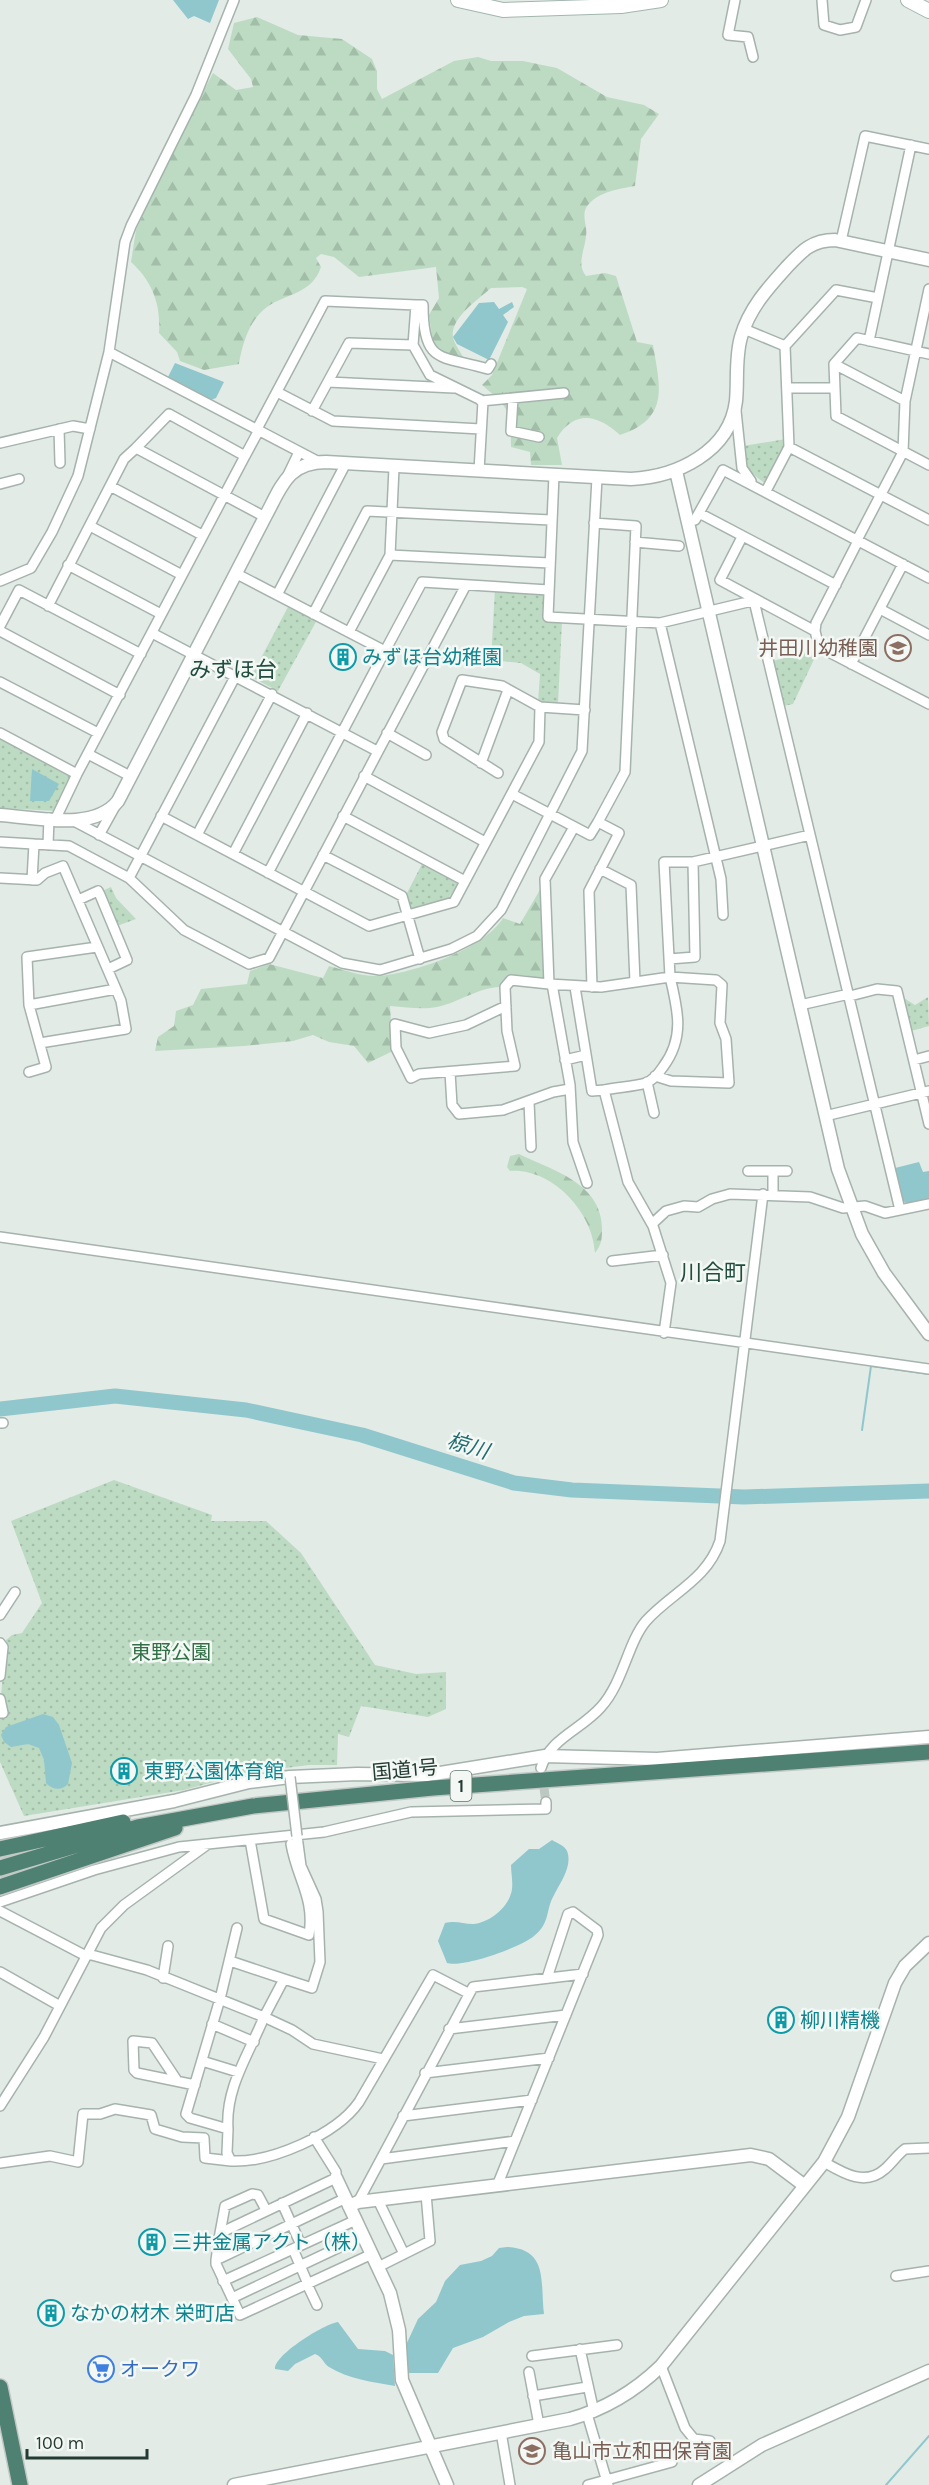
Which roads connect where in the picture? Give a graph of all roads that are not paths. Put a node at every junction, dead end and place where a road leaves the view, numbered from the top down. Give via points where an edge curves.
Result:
1 (234, 0) edge
2 (458, 0) edge
3 (661, 0) edge
4 (735, 0) edge
5 (822, 0) edge
6 (866, 0) edge
7 (908, 0) edge
8 (929, 11) edge
9 (753, 57) dead end
10 (911, 145) junction
11 (929, 149) edge
12 (841, 241) junction
13 (888, 252) junction
14 (929, 260) edge
15 (929, 289) edge
16 (878, 298) junction
17 (416, 305) junction
18 (744, 329) junction
19 (869, 341) junction
20 (413, 345) junction
21 (785, 346) junction
22 (109, 351) junction
23 (916, 351) junction
24 (929, 354) edge
25 (491, 364) dead end
26 (834, 364) junction
27 (328, 382) junction
28 (459, 388) junction
29 (787, 388) junction
30 (835, 388) junction
31 (277, 392) junction
32 (564, 393) dead end
33 (513, 398) junction
34 (481, 401) junction
35 (905, 401) junction
36 (736, 404) junction
37 (312, 411) junction
38 (59, 429) junction
39 (90, 429) junction
40 (481, 429) junction
41 (258, 430) junction
42 (539, 436) dead end
43 (718, 440) junction
44 (0, 443) edge
45 (789, 447) junction
46 (136, 448) junction
47 (739, 448) junction
48 (299, 452) junction
49 (903, 452) junction
50 (245, 456) junction
51 (319, 462) junction
52 (60, 463) dead end
53 (345, 465) junction
54 (929, 465) edge
55 (394, 468) junction
56 (479, 471) junction
57 (676, 471) junction
58 (554, 475) junction
59 (597, 477) junction
60 (19, 479) dead end
61 (286, 480) junction
62 (0, 484) edge
63 (755, 485) junction
64 (110, 486) junction
65 (766, 491) junction
66 (224, 495) junction
67 (881, 495) junction
68 (392, 512) junction
69 (265, 517) junction
70 (551, 520) junction
71 (929, 520) edge
72 (594, 523) junction
73 (90, 525) junction
74 (202, 535) junction
75 (742, 537) junction
76 (858, 541) junction
77 (635, 542) junction
78 (679, 546) dead end
79 (390, 555) junction
80 (550, 563) junction
81 (903, 564) junction
82 (68, 565) junction
83 (235, 573) junction
84 (182, 575) junction
85 (929, 578) edge
86 (0, 581) edge
87 (466, 585) junction
88 (836, 585) junction
89 (549, 590) junction
90 (277, 595) junction
91 (755, 600) junction
92 (48, 606) junction
93 (880, 609) junction
94 (707, 612) junction
95 (161, 614) junction
96 (313, 614) junction
97 (590, 619) junction
98 (632, 621) junction
99 (660, 623) junction
100 (0, 626) edge
101 (0, 631) edge
102 (815, 631) junction
103 (349, 632) junction
104 (152, 633) junction
105 (929, 635) edge
106 (385, 651) junction
107 (194, 653) junction
108 (141, 654) junction
109 (851, 664) junction
110 (236, 675) junction
111 (0, 682) edge
112 (508, 690) junction
113 (120, 694) junction
114 (272, 694) junction
115 (929, 704) edge
116 (540, 707) junction
117 (585, 710) junction
118 (307, 713) junction
119 (342, 732) junction
120 (0, 733) edge
121 (98, 733) junction
122 (387, 733) junction
123 (377, 751) junction
124 (88, 754) junction
125 (426, 755) dead end
126 (481, 763) junction
127 (498, 773) dead end
128 (77, 774) junction
129 (130, 776) junction
130 (364, 776) junction
131 (512, 794) junction
132 (118, 801) junction
133 (0, 815) edge
134 (551, 815) junction
135 (161, 816) junction
136 (344, 816) junction
137 (52, 818) junction
138 (72, 820) junction
139 (598, 822) junction
140 (574, 827) junction
141 (99, 835) junction
142 (197, 835) junction
143 (810, 835) junction
144 (0, 842) edge
145 (485, 842) junction
146 (34, 844) junction
147 (48, 845) junction
148 (762, 846) junction
149 (233, 854) junction
150 (323, 855) junction
151 (140, 856) junction
152 (714, 857) junction
153 (693, 862) junction
154 (600, 869) junction
155 (268, 873) junction
156 (0, 878) edge
157 (129, 878) junction
158 (32, 880) junction
159 (465, 881) junction
160 (304, 892) junction
161 (78, 900) junction
162 (723, 915) dead end
163 (407, 916) junction
164 (283, 931) junction
165 (97, 947) junction
166 (420, 959) junction
167 (669, 959) junction
168 (108, 969) junction
169 (670, 977) junction
170 (635, 982) junction
171 (550, 984) junction
172 (575, 987) junction
173 (592, 987) junction
174 (116, 989) junction
175 (850, 995) junction
176 (29, 1005) junction
177 (800, 1005) junction
178 (506, 1006) junction
179 (40, 1043) junction
180 (586, 1055) junction
181 (929, 1056) edge
182 (565, 1060) junction
183 (914, 1060) junction
184 (29, 1072) dead end
185 (450, 1072) junction
186 (651, 1079) junction
187 (570, 1089) junction
188 (604, 1090) junction
189 (925, 1092) edge
190 (529, 1102) junction
191 (876, 1105) junction
192 (654, 1113) dead end
193 (825, 1116) junction
194 (929, 1124) edge
195 (531, 1147) dead end
196 (748, 1171) dead end
197 (773, 1171) junction
198 (787, 1171) dead end
199 (587, 1183) dead end
200 (768, 1194) junction
201 (929, 1204) edge
202 (851, 1207) junction
203 (900, 1210) junction
204 (652, 1224) junction
205 (0, 1237) edge
206 (663, 1256) junction
207 (612, 1261) dead end
208 (664, 1333) junction
209 (929, 1334) edge
210 (744, 1344) junction
211 (929, 1369) edge
212 (15, 1592) dead end
213 (0, 1615) edge
214 (0, 1643) edge
215 (0, 1676) edge
216 (0, 1699) edge
217 (0, 1713) edge
218 (929, 1737) edge
219 (929, 1752) edge
220 (545, 1756) junction
221 (541, 1768) tunnel mouth
222 (290, 1777) junction
223 (546, 1802) dead end
224 (253, 1806) junction
225 (189, 1815) junction
226 (0, 1834) edge
227 (250, 1840) junction
228 (294, 1840) junction
229 (210, 1843) junction
230 (0, 1849) edge
231 (0, 1868) edge
232 (0, 1887) edge
233 (0, 1902) edge
234 (0, 1911) edge
235 (237, 1928) dead end
236 (929, 1943) edge
237 (168, 1946) dead end
238 (87, 1955) junction
239 (230, 1961) junction
240 (0, 1972) edge
241 (583, 1974) junction
242 (164, 1978) junction
243 (284, 1978) junction
244 (547, 1978) junction
245 (468, 1993) junction
246 (220, 1999) junction
247 (60, 2006) junction
248 (566, 2015) junction
249 (264, 2018) junction
250 (212, 2024) junction
251 (450, 2029) junction
252 (254, 2042) junction
253 (549, 2058) junction
254 (383, 2059) junction
255 (202, 2061) junction
256 (238, 2072) junction
257 (425, 2073) junction
258 (176, 2079) junction
259 (195, 2085) junction
260 (531, 2100) junction
261 (0, 2106) edge
262 (404, 2116) junction
263 (228, 2129) junction
264 (314, 2137) junction
265 (515, 2141) junction
266 (929, 2148) edge
267 (381, 2159) junction
268 (231, 2162) junction
269 (824, 2162) junction
270 (0, 2163) edge
271 (336, 2178) junction
272 (497, 2186) junction
273 (805, 2186) junction
274 (426, 2194) junction
275 (378, 2200) junction
276 (351, 2202) junction
277 (282, 2203) junction
278 (266, 2211) junction
279 (356, 2220) junction
280 (292, 2224) junction
281 (220, 2233) junction
282 (363, 2236) junction
283 (297, 2247) junction
284 (372, 2254) junction
285 (404, 2254) junction
286 (216, 2260) junction
287 (300, 2266) junction
288 (378, 2267) junction
289 (929, 2271) edge
290 (897, 2276) dead end
291 (224, 2281) junction
292 (308, 2284) junction
293 (232, 2298) junction
294 (317, 2305) dead end
295 (616, 2345) dead end
296 (580, 2349) junction
297 (531, 2356) dead end
298 (661, 2366) junction
299 (929, 2371) edge
300 (529, 2372) dead end
301 (0, 2387) edge
302 (587, 2387) junction
303 (533, 2396) junction
304 (590, 2413) junction
305 (539, 2425) junction
306 (501, 2433) junction
307 (710, 2441) dead end
308 (431, 2446) junction
309 (672, 2462) dead end
310 (278, 2481) edge
311 (607, 2482) edge
312 (20, 2485) edge
313 (234, 2485) edge
314 (447, 2485) edge
315 (510, 2485) edge
316 (588, 2485) edge
317 (699, 2485) edge

1 - 22 street via 196,95 125,242
2 - 3 main road via 503,10 621,6
4 - 9 street via 728,40 748,37
5 - 6 street via 824,25 840,30 856,27
7 - 8 main road
10 - 11 street
10 - 12 street via 865,136
10 - 13 street
12 - 13 street
12 - 18 street via 820,240 806,248 757,303
13 - 14 street
13 - 16 street
15 - 23 street
16 - 19 street
16 - 21 street via 836,290
17 - 20 street
17 - 25 street via 423,305 428,344 441,359 488,369
17 - 31 street via 325,301
18 - 21 street
18 - 36 street via 738,351
19 - 23 street
19 - 26 street via 857,338
20 - 27 street via 349,343
20 - 28 street via 430,375
21 - 29 street
22 - 39 street
22 - 41 street
23 - 24 street
23 - 35 street
26 - 30 street
26 - 35 street
27 - 28 street
27 - 37 street
28 - 34 street
29 - 30 street
29 - 45 street
30 - 49 street via 836,416
31 - 37 street
31 - 41 street
32 - 33 street
33 - 34 street
33 - 42 street via 511,431
34 - 40 street
35 - 49 street
36 - 43 street
36 - 47 street
37 - 40 street via 333,421
38 - 39 street
38 - 44 street
38 - 52 street
39 - 86 street via 78,476 36,562
40 - 56 street
41 - 48 street
41 - 50 street
43 - 47 street via 731,439
43 - 57 street
45 - 65 street
45 - 67 street
46 - 50 street via 169,414
46 - 64 street via 124,459
46 - 66 street
47 - 63 street via 742,468
48 - 51 street
48 - 61 street
49 - 54 street
49 - 67 street
50 - 66 street
51 - 53 street
51 - 61 street via 299,467
53 - 55 street
53 - 90 street
55 - 56 street
55 - 68 street
56 - 58 street
57 - 59 street via 643,479
57 - 94 street
58 - 59 street
58 - 70 street
59 - 72 street
60 - 62 street
61 - 69 street
63 - 65 street
63 - 75 street via 723,470 697,516
64 - 73 street
64 - 74 street
65 - 76 street
66 - 69 street
66 - 74 street
67 - 71 street
67 - 76 street
68 - 70 street
68 - 79 street
68 - 96 street via 367,511
69 - 83 street
70 - 80 street
72 - 77 street via 636,526
72 - 97 street
73 - 82 street
73 - 84 street
74 - 84 street
75 - 88 street
75 - 91 street via 720,580
76 - 81 street
76 - 88 street
77 - 78 street
77 - 98 street
79 - 80 street
79 - 103 street
80 - 89 street
81 - 85 street
81 - 93 street
82 - 92 street
82 - 95 street
83 - 90 street
83 - 107 street
84 - 95 street
87 - 89 street
87 - 106 street via 422,582
87 - 122 street
88 - 102 street
89 - 97 street via 548,616
90 - 96 street
91 - 94 street
91 - 102 street
91 - 143 street
92 - 100 street via 19,590
92 - 108 street
93 - 105 street
93 - 109 street
94 - 99 street
94 - 148 street
95 - 104 street
96 - 103 street
97 - 98 street
97 - 117 street
98 - 99 street
98 - 139 street via 625,771
99 - 152 street
101 - 113 street
102 - 109 street via 819,647
103 - 106 street
104 - 107 street
104 - 108 street
106 - 119 street
107 - 110 street
107 - 129 street
108 - 113 street
109 - 115 street
110 - 114 street
110 - 135 street
111 - 121 street
112 - 116 street
112 - 126 street
112 - 126 street via 462,680 442,732 444,740
113 - 121 street
114 - 118 street
114 - 142 street
116 - 117 street
116 - 131 street via 539,742
117 - 134 street via 579,760
118 - 119 street
118 - 149 street
119 - 123 street
119 - 155 street
120 - 128 street
121 - 124 street
122 - 123 street
122 - 125 street
123 - 130 street
124 - 128 street
124 - 129 street
126 - 127 street
128 - 137 street
129 - 132 street
130 - 136 street
130 - 145 street
131 - 134 street
131 - 145 street
132 - 138 street via 110,811 96,818
132 - 141 street
133 - 137 street
134 - 140 street
134 - 166 street via 491,923 462,945
135 - 142 street
135 - 151 street
136 - 150 street
136 - 159 street
137 - 138 street
137 - 147 street
138 - 141 street
139 - 140 street via 590,835
139 - 154 street via 620,833
140 - 171 street via 545,879
141 - 151 street
142 - 149 street
143 - 148 street
143 - 175 street
144 - 146 street
145 - 159 street
146 - 147 street
146 - 158 street
147 - 157 street via 69,846
148 - 152 street
148 - 177 street
149 - 155 street
150 - 160 street
150 - 163 street via 402,896
151 - 157 street
151 - 164 street
152 - 153 street
152 - 162 street via 721,879
153 - 167 street via 695,957
153 - 167 street via 664,862
154 - 170 street via 631,885
154 - 173 street via 589,891
155 - 160 street
156 - 158 street
157 - 164 street via 184,930 249,964 268,958
158 - 161 street via 63,866
159 - 163 street via 454,902
160 - 163 street via 369,926
160 - 164 street
161 - 165 street
161 - 168 street via 98,891 100,895 127,960
163 - 166 street
164 - 166 street via 333,959 362,968 380,970
165 - 168 street
165 - 176 street via 27,957
167 - 169 street
168 - 174 street
169 - 170 street
169 - 186 street via 679,1028 670,1058
169 - 186 street via 716,980 722,985 720,1023 726,1038 729,1083
170 - 173 street
171 - 172 street
171 - 178 street via 511,980 505,987
171 - 182 street
172 - 173 street
172 - 180 street
174 - 176 street
174 - 179 street via 126,1029
175 - 177 street
175 - 183 street via 877,989 897,991
175 - 191 street
176 - 179 street
177 - 193 street
178 - 185 street via 515,1066
178 - 185 street via 466,1025 429,1033 395,1024 396,1048 411,1078
179 - 184 street via 46,1067
180 - 182 street
180 - 188 street via 592,1091
181 - 183 street
182 - 187 street
183 - 189 street
185 - 190 street via 452,1105 459,1114 503,1110
186 - 188 street
186 - 192 street
187 - 190 street
187 - 199 street via 573,1142
188 - 204 street via 628,1182
189 - 191 street
189 - 194 street
190 - 195 street
191 - 193 street
191 - 203 street
193 - 202 street
196 - 197 street
197 - 198 street
197 - 200 street
200 - 202 street via 810,1197
200 - 204 street via 730,1194 698,1207 673,1208
200 - 210 street
201 - 203 street
202 - 203 street via 865,1206 885,1213
202 - 209 street via 884,1273
204 - 206 street
205 - 208 street
206 - 207 street
206 - 208 street via 671,1283
208 - 210 street
210 - 211 street
210 - 220 street via 720,1541 712,1561 646,1621 611,1695
212 - 213 street
214 - 215 street
216 - 217 street
218 - 220 street via 657,1759
219 - 224 highway, 国道1号 / 1 via 433,1788
220 - 221 street
220 - 222 street via 428,1775
222 - 226 street via 249,1782 174,1801
222 - 228 street, bridge
223 - 228 street via 546,1809 411,1812
224 - 225 highway, 国道1号 / 1
224 - 232 highway via 148,1836
225 - 230 highway via 144,1818
225 - 231 highway, 国道1号 / 1
227 - 228 street
227 - 228 street via 264,1918 309,1935 309,1899 297,1872
227 - 229 street
228 - 243 street via 316,1899 320,1962 312,1988
229 - 233 street via 179,1847 94,1870
229 - 238 street via 118,1910 101,1928
234 - 238 street
235 - 239 street
236 - 269 street via 904,1966 895,1983 848,2117
237 - 242 street
238 - 242 street
238 - 247 street
239 - 243 street
239 - 246 street
240 - 247 street
241 - 244 street
241 - 244 street via 598,1935 597,1930 573,1912 568,1914
241 - 248 street
242 - 246 street
243 - 249 street
244 - 245 street via 473,1987
245 - 251 street
245 - 254 street via 433,1975
246 - 249 street
246 - 250 street
247 - 261 street
248 - 251 street
248 - 253 street
249 - 252 street
249 - 254 street via 313,2044
250 - 252 street
250 - 255 street
251 - 257 street
252 - 256 street
253 - 257 street
253 - 260 street
254 - 264 street via 350,2114
255 - 256 street
255 - 259 street
256 - 263 street via 227,2113
257 - 262 street
258 - 258 street via 137,2073 133,2041 152,2043
258 - 259 street
259 - 263 street via 186,2114
260 - 262 street
260 - 265 street
262 - 267 street
263 - 268 street via 227,2152
264 - 268 street via 258,2161
264 - 271 street
265 - 267 street
265 - 272 street
266 - 269 street via 905,2149 883,2171 867,2178 850,2176
267 - 276 street
268 - 270 street via 205,2158 204,2138 155,2130 151,2115 115,2109 83,2114 78,2162 50,2156
269 - 273 street
271 - 276 street
271 - 277 street
272 - 273 street via 751,2155 770,2159
272 - 274 street
273 - 298 street
274 - 275 street
274 - 285 street via 430,2241
275 - 276 street
275 - 285 street
276 - 279 street
276 - 280 street
277 - 278 street
277 - 280 street
278 - 281 street
278 - 281 street via 258,2195 252,2194 225,2206
279 - 282 street
279 - 283 street
280 - 283 street
280 - 286 street
281 - 286 street
282 - 284 street
282 - 287 street
283 - 287 street
283 - 291 street
284 - 288 street
284 - 292 street
285 - 288 street
286 - 291 street
287 - 292 street
287 - 293 street
288 - 308 street via 390,2293 399,2330 402,2380
289 - 290 street
291 - 293 street
292 - 293 street via 240,2315
292 - 294 street
295 - 296 street
296 - 297 street
296 - 302 street
298 - 304 street via 623,2397
298 - 307 street via 685,2428 694,2439
299 - 317 street via 770,2441
300 - 303 street
301 - 312 highway
302 - 303 street
302 - 304 street
303 - 305 street
304 - 305 street
304 - 311 street
305 - 306 street
306 - 308 street
306 - 315 street
308 - 310 street
308 - 314 street
309 - 311 street
310 - 313 street
311 - 316 street

